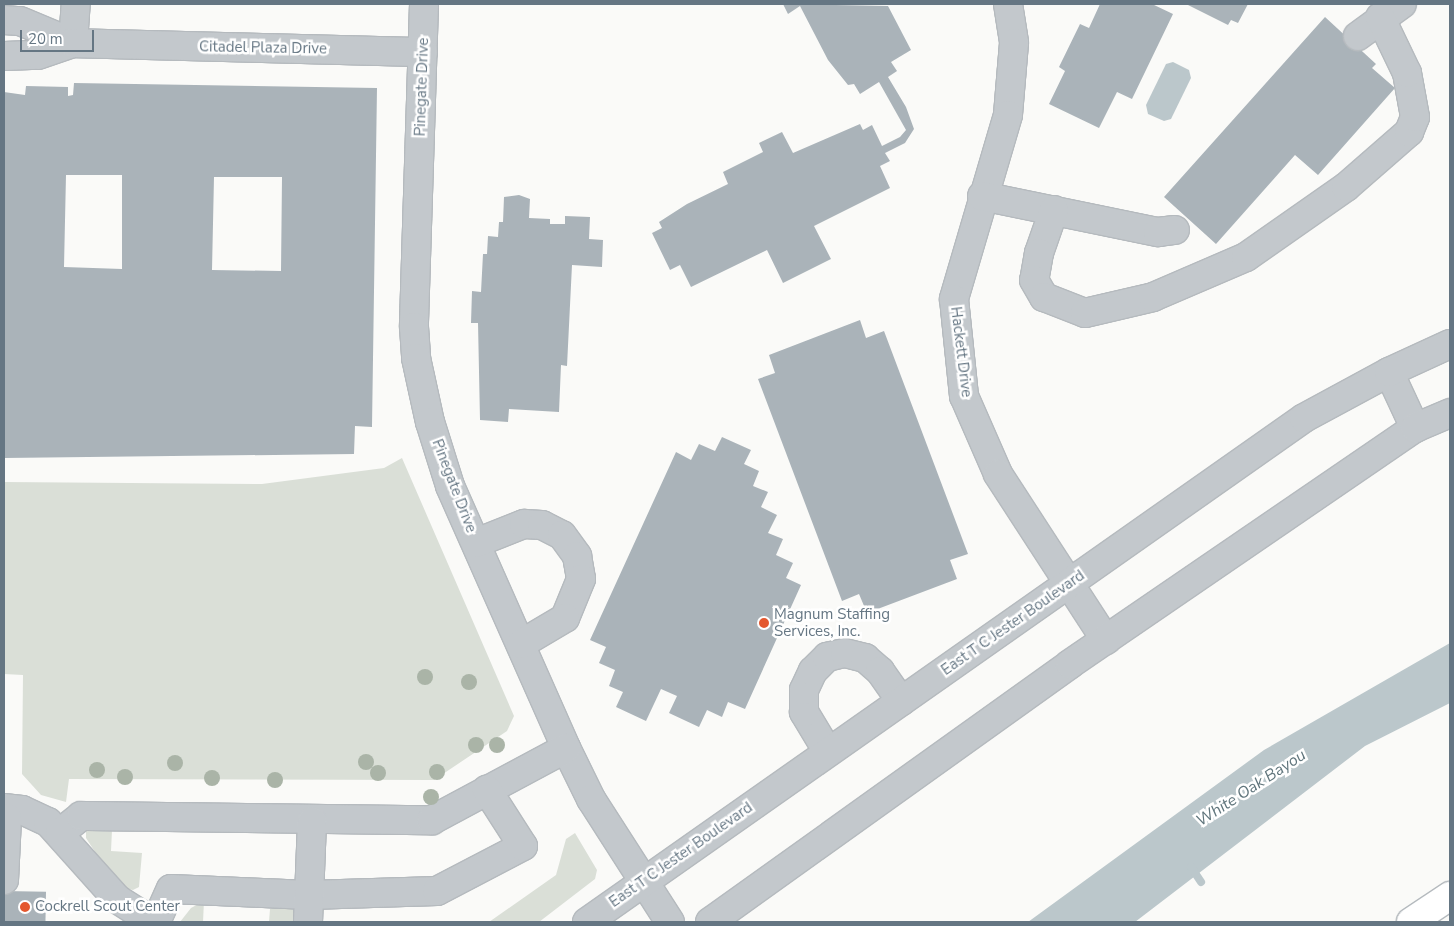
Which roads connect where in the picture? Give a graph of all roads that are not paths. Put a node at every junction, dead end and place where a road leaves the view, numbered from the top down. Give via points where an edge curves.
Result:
1 (76, 4) edge
2 (424, 4) edge
3 (1008, 4) edge
4 (1391, 11) edge
5 (4, 20) edge
6 (1358, 36) dead end
7 (73, 43) junction
8 (423, 52) junction
9 (4, 56) edge
10 (982, 196) junction
11 (1054, 210) junction
12 (1175, 230) dead end
13 (1450, 344) edge
14 (1389, 372) junction
15 (1450, 413) edge
16 (1415, 428) junction
17 (476, 543) junction
18 (1068, 585) junction
19 (1106, 640) junction
20 (521, 644) junction
21 (900, 701) junction
22 (566, 748) junction
23 (828, 752) junction
24 (487, 790) junction
25 (6, 813) edge
26 (312, 821) junction
27 (60, 833) junction
28 (4, 880) edge
29 (642, 882) junction
30 (309, 895) junction
31 (1450, 896) edge
32 (154, 922) edge
33 (308, 922) edge
34 (587, 922) edge
35 (670, 922) edge
36 (710, 922) edge
37 (1411, 922) edge

1 - 7 street
2 - 8 street, Pinegate Drive
3 - 10 street, Hackett Drive via 1014,43 1008,115
4 - 6 street
4 - 11 street via 1415,118 1409,132 1346,188 1246,257 1153,297 1085,313 1044,297 1034,280 1039,253
5 - 7 street, Citadel Plaza Drive via 20,21
7 - 8 street, Citadel Plaza Drive
7 - 9 street, Citadel Plaza Drive via 38,55
8 - 17 street, Pinegate Drive via 416,358 430,422 450,486
10 - 11 street
10 - 18 street, Hackett Drive via 954,299 964,396 998,474
11 - 12 street via 1158,232
13 - 14 street, East T C Jester Boulevard
14 - 16 street
14 - 18 street, East T C Jester Boulevard via 1304,418
15 - 16 street
16 - 19 street
17 - 20 street, Pinegate Drive
17 - 20 street via 524,524 542,525 562,535 577,556 581,579 565,618
18 - 19 street, Hackett Drive
18 - 21 street, East T C Jester Boulevard
19 - 36 street
20 - 22 street, Pinegate Drive
21 - 23 street, East T C Jester Boulevard
21 - 23 street via 880,671 865,658 846,653 827,657 813,671 804,690 804,712
22 - 24 street
22 - 29 street, Pinegate Drive via 591,799
23 - 29 street, East T C Jester Boulevard
24 - 26 street via 432,820
24 - 30 street via 523,846 437,891
25 - 27 street via 22,810 48,822
25 - 28 street
26 - 27 street via 80,816
26 - 30 street
27 - 32 street via 117,899
29 - 34 street, East T C Jester Boulevard
29 - 35 street, Pinegate Drive
30 - 32 street via 171,889
30 - 33 street
31 - 37 main road

